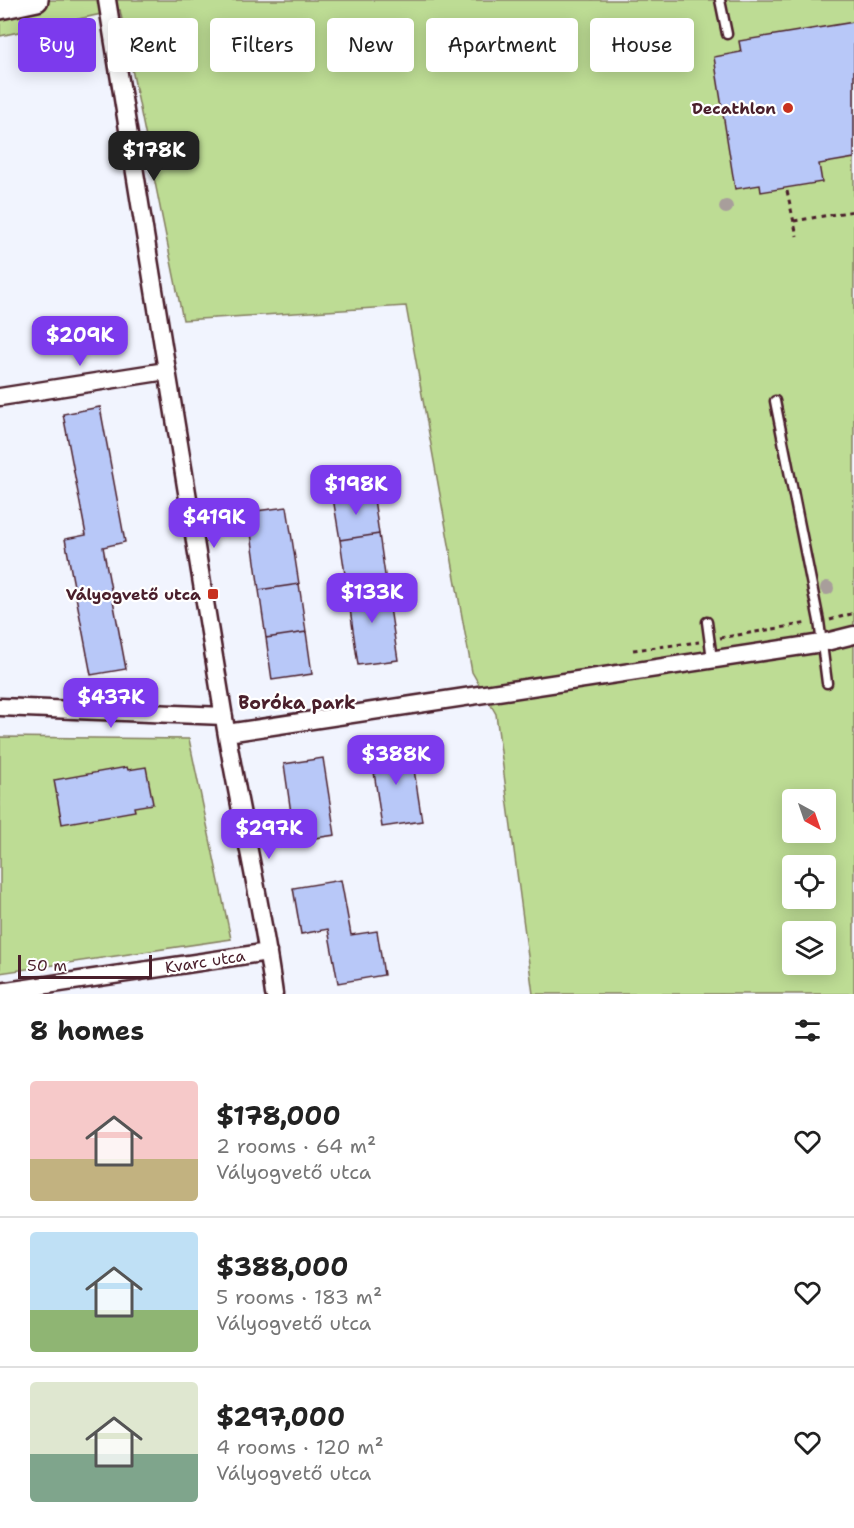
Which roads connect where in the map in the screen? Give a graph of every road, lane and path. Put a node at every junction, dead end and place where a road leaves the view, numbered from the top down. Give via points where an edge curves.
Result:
1 (38, 0) edge
2 (107, 0) edge
3 (720, 0) edge
4 (0, 8) edge
5 (727, 34) dead end
6 (788, 191) dead end
7 (854, 210) edge
8 (794, 221) junction
9 (797, 236) dead end
10 (166, 371) junction
11 (0, 397) edge
12 (775, 401) dead end
13 (854, 613) edge
14 (819, 621) junction
15 (707, 622) dead end
16 (854, 635) edge
17 (710, 640) junction
18 (822, 643) junction
19 (633, 650) dead end
20 (712, 659) junction
21 (827, 683) dead end
22 (0, 707) edge
23 (226, 725) junction
24 (268, 952) junction
25 (0, 993) edge
26 (274, 994) edge

1 - 4 street
2 - 10 street
3 - 5 lane
6 - 8 path
7 - 8 path
8 - 9 path
10 - 11 street
10 - 23 street
12 - 14 lane
13 - 14 path
14 - 17 path
14 - 18 lane
15 - 17 lane
16 - 18 street
17 - 19 path
17 - 20 lane
18 - 20 street
18 - 21 lane
20 - 23 street
22 - 23 street
23 - 24 street
24 - 25 street, Kvarc utca
24 - 26 street

